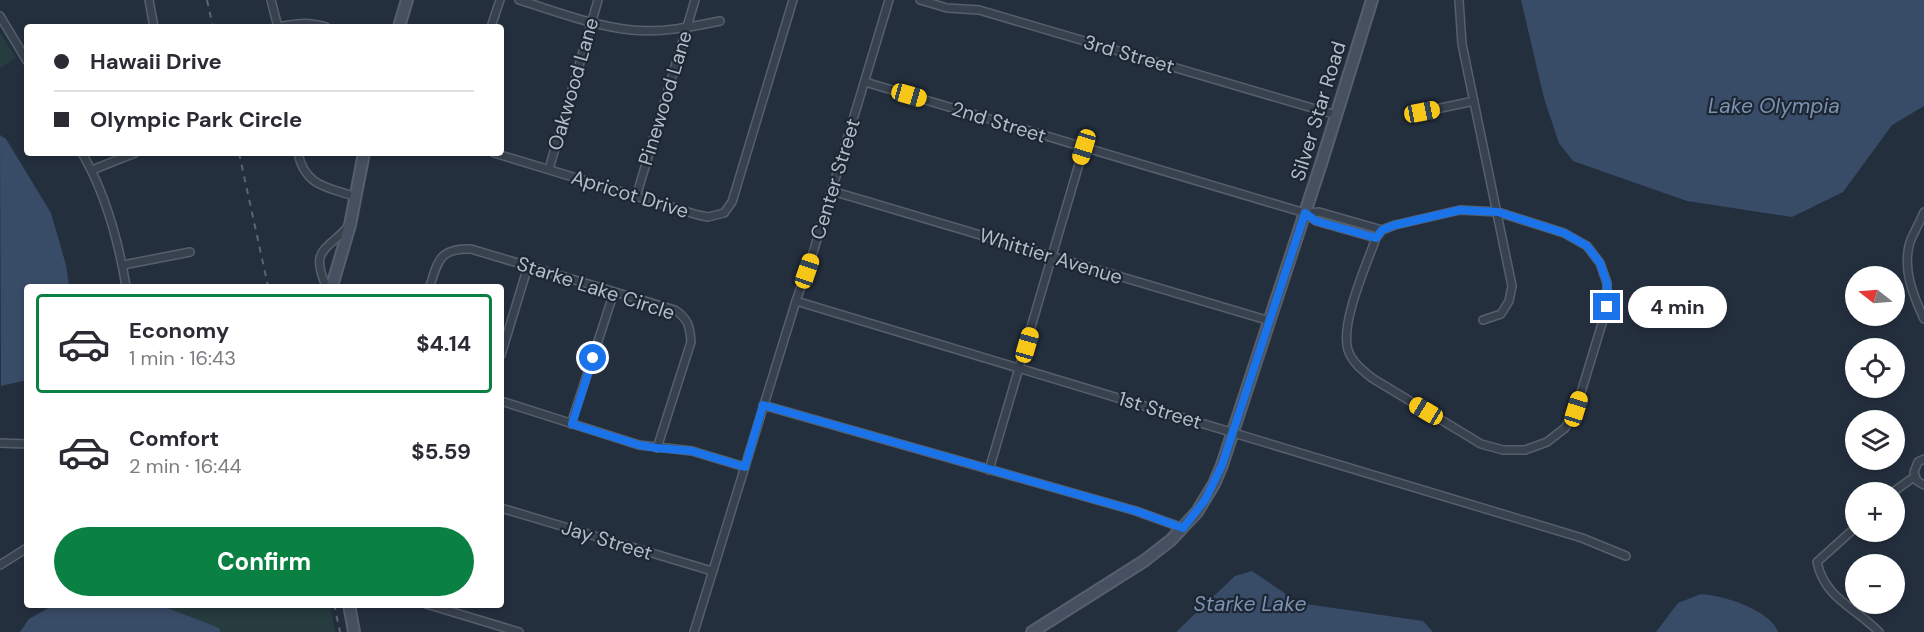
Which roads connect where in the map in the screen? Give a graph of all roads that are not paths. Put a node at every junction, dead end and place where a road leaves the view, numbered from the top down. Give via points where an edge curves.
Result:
1 (149, 0) edge
2 (272, 0) edge
3 (407, 0) edge
4 (500, 0) edge
5 (519, 0) edge
6 (598, 0) edge
7 (695, 0) edge
8 (793, 0) edge
9 (889, 0) edge
10 (920, 0) edge
11 (1372, 0) edge
12 (1459, 0) edge
13 (0, 16) edge
14 (720, 21) dead end
15 (591, 22) junction
16 (153, 24) edge
17 (277, 24) edge
18 (292, 24) edge
19 (316, 24) edge
20 (400, 24) edge
21 (492, 24) edge
22 (687, 27) junction
23 (24, 56) edge
24 (865, 82) junction
25 (1474, 101) junction
26 (1422, 112) dead end
27 (1336, 115) junction
28 (1084, 147) junction
29 (84, 156) edge
30 (127, 156) edge
31 (299, 156) edge
32 (363, 156) edge
33 (504, 156) edge
34 (549, 169) junction
35 (92, 170) junction
36 (832, 190) junction
37 (636, 196) junction
38 (356, 197) junction
39 (1498, 212) junction
40 (1924, 212) edge
41 (1305, 213) junction
42 (350, 225) junction
43 (1382, 230) junction
44 (1376, 238) junction
45 (190, 252) dead end
46 (1052, 256) junction
47 (123, 265) junction
48 (528, 266) junction
49 (126, 284) edge
50 (325, 284) edge
51 (333, 284) edge
52 (431, 284) edge
53 (614, 292) junction
54 (796, 301) junction
55 (1924, 319) edge
56 (1483, 320) dead end
57 (1270, 321) junction
58 (504, 345) edge
59 (1020, 367) junction
60 (504, 402) edge
61 (763, 405) junction
62 (572, 424) junction
63 (1233, 432) junction
64 (0, 443) edge
65 (24, 444) edge
66 (657, 448) junction
67 (1924, 459) edge
68 (745, 467) junction
69 (989, 470) junction
70 (1914, 477) junction
71 (1905, 483) edge
72 (1924, 485) edge
73 (504, 509) edge
74 (1183, 528) junction
75 (1845, 537) edge
76 (24, 550) edge
77 (1626, 556) dead end
78 (0, 565) edge
79 (712, 571) junction
80 (350, 608) edge
81 (439, 608) edge
82 (354, 632) edge
83 (519, 632) edge
84 (694, 632) edge
85 (1032, 632) edge
86 (1879, 632) edge

1 - 16 street
2 - 17 street
3 - 20 main road
4 - 21 street
5 - 15 street
6 - 15 street, Oakwood Lane
7 - 22 street, Pinewood Lane
8 - 37 street, Apricot Drive via 732,202 724,213 708,217
9 - 24 street, Center Street
10 - 27 street, 3rd Street via 947,8 979,10
11 - 27 main road, Silver Star Road
12 - 25 street via 1462,44
13 - 23 street
14 - 22 street
15 - 22 street via 631,30
15 - 34 street, Oakwood Lane
18 - 19 street
22 - 37 street, Pinewood Lane
24 - 28 street, 2nd Street
24 - 36 street, Center Street
25 - 26 street
25 - 39 street
27 - 41 main road, Silver Star Road
28 - 41 street, 2nd Street
28 - 46 street
29 - 35 street
30 - 35 street
31 - 38 street via 305,174 316,182
32 - 38 main road
33 - 34 street, Apricot Drive
34 - 37 street, Apricot Drive
35 - 47 street via 110,211
36 - 46 street, Whittier Avenue
36 - 54 street, Center Street
38 - 42 main road
39 - 43 street via 1460,210
39 - 44 street via 1564,233 1587,246 1600,263 1607,283 1607,307 1576,409 1565,428 1547,442 1526,450 1480,444 1357,366 1348,350 1346,328
39 - 56 street via 1512,286 1501,314
40 - 55 street via 1910,243 1907,270
41 - 43 street via 1319,212
41 - 44 street via 1316,221
41 - 57 main road, Silver Star Road
42 - 50 street via 320,255 320,273
42 - 51 main road
43 - 44 street
45 - 47 street
46 - 57 street, Whittier Avenue
46 - 59 street
47 - 49 street
48 - 52 street, Starke Lake Circle via 456,248 437,262
48 - 53 street, Starke Lake Circle
48 - 58 street
53 - 62 street
53 - 66 street, Starke Lake Circle via 675,310 690,327 691,342
54 - 59 street, 1st Street
54 - 61 street, Center Street
57 - 63 main road, Silver Star Road
59 - 63 street, 1st Street
59 - 69 street
60 - 62 street
61 - 68 street, Center Street
61 - 69 street
62 - 66 street
63 - 74 main road, Silver Star Road via 1214,484
63 - 77 street, 1st Street via 1581,538
64 - 65 street
66 - 68 street via 692,451
67 - 70 street via 1915,467
68 - 79 street, Center Street
69 - 74 street
70 - 71 street
70 - 72 street
73 - 79 street, Jay Street
74 - 85 main road, Silver Star Road via 1144,561
75 - 86 street via 1817,562 1820,577 1831,593
76 - 78 street
79 - 84 street, Center Street
80 - 82 main road
81 - 83 street

